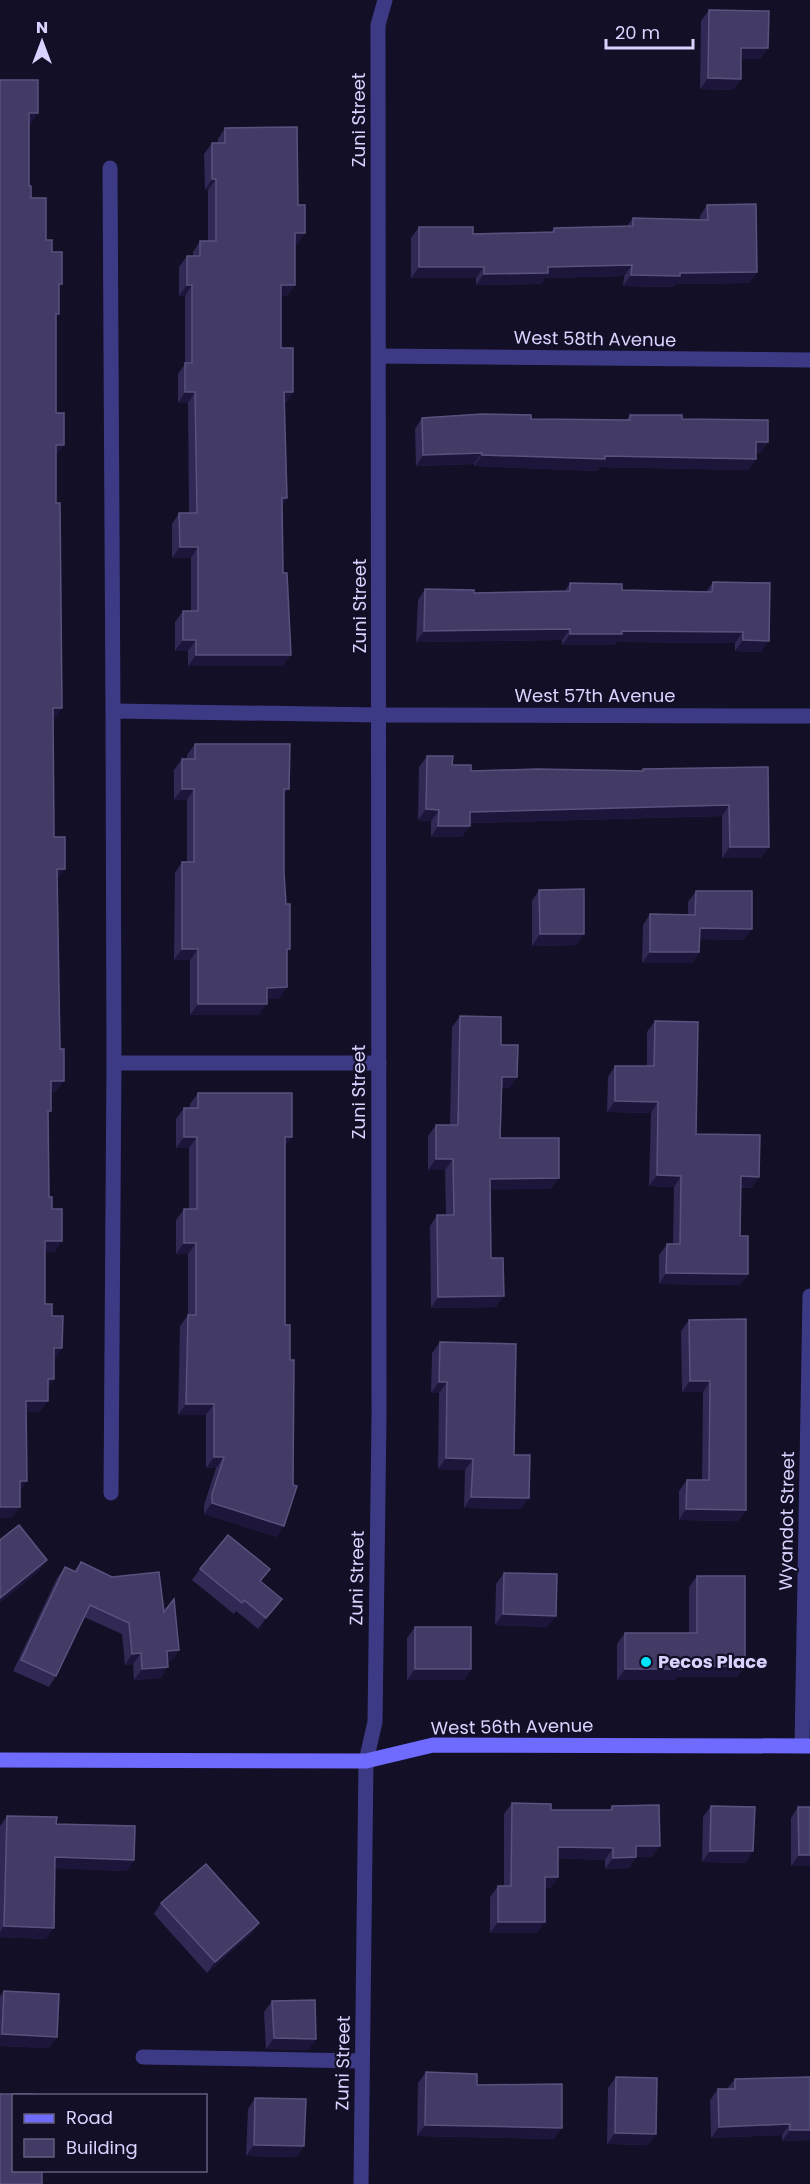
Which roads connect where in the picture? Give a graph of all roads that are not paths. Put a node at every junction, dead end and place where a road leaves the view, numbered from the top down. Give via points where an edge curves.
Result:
1 (385, 0) edge
2 (110, 168) dead end
3 (380, 356) junction
4 (810, 360) edge
5 (113, 711) junction
6 (379, 715) junction
7 (810, 716) edge
8 (114, 1063) junction
9 (379, 1063) junction
10 (810, 1296) edge
11 (111, 1492) dead end
12 (806, 1746) edge
13 (0, 1761) edge
14 (366, 1761) junction
15 (143, 2056) dead end
16 (362, 2061) junction
17 (360, 2184) edge

1 - 3 street, Zuni Street via 378,25
2 - 5 street
3 - 4 street, West 58th Avenue
3 - 6 street, Zuni Street
5 - 6 street, West 57th Avenue
5 - 8 street
6 - 7 street, West 57th Avenue
6 - 9 street, Zuni Street
8 - 9 street
8 - 11 street
9 - 14 street, Zuni Street via 375,1722
10 - 12 street, Wyandot Street
12 - 14 street, West 56th Avenue via 433,1745
13 - 14 street, West 56th Avenue
14 - 16 street, Zuni Street
15 - 16 street
16 - 17 street, Zuni Street

